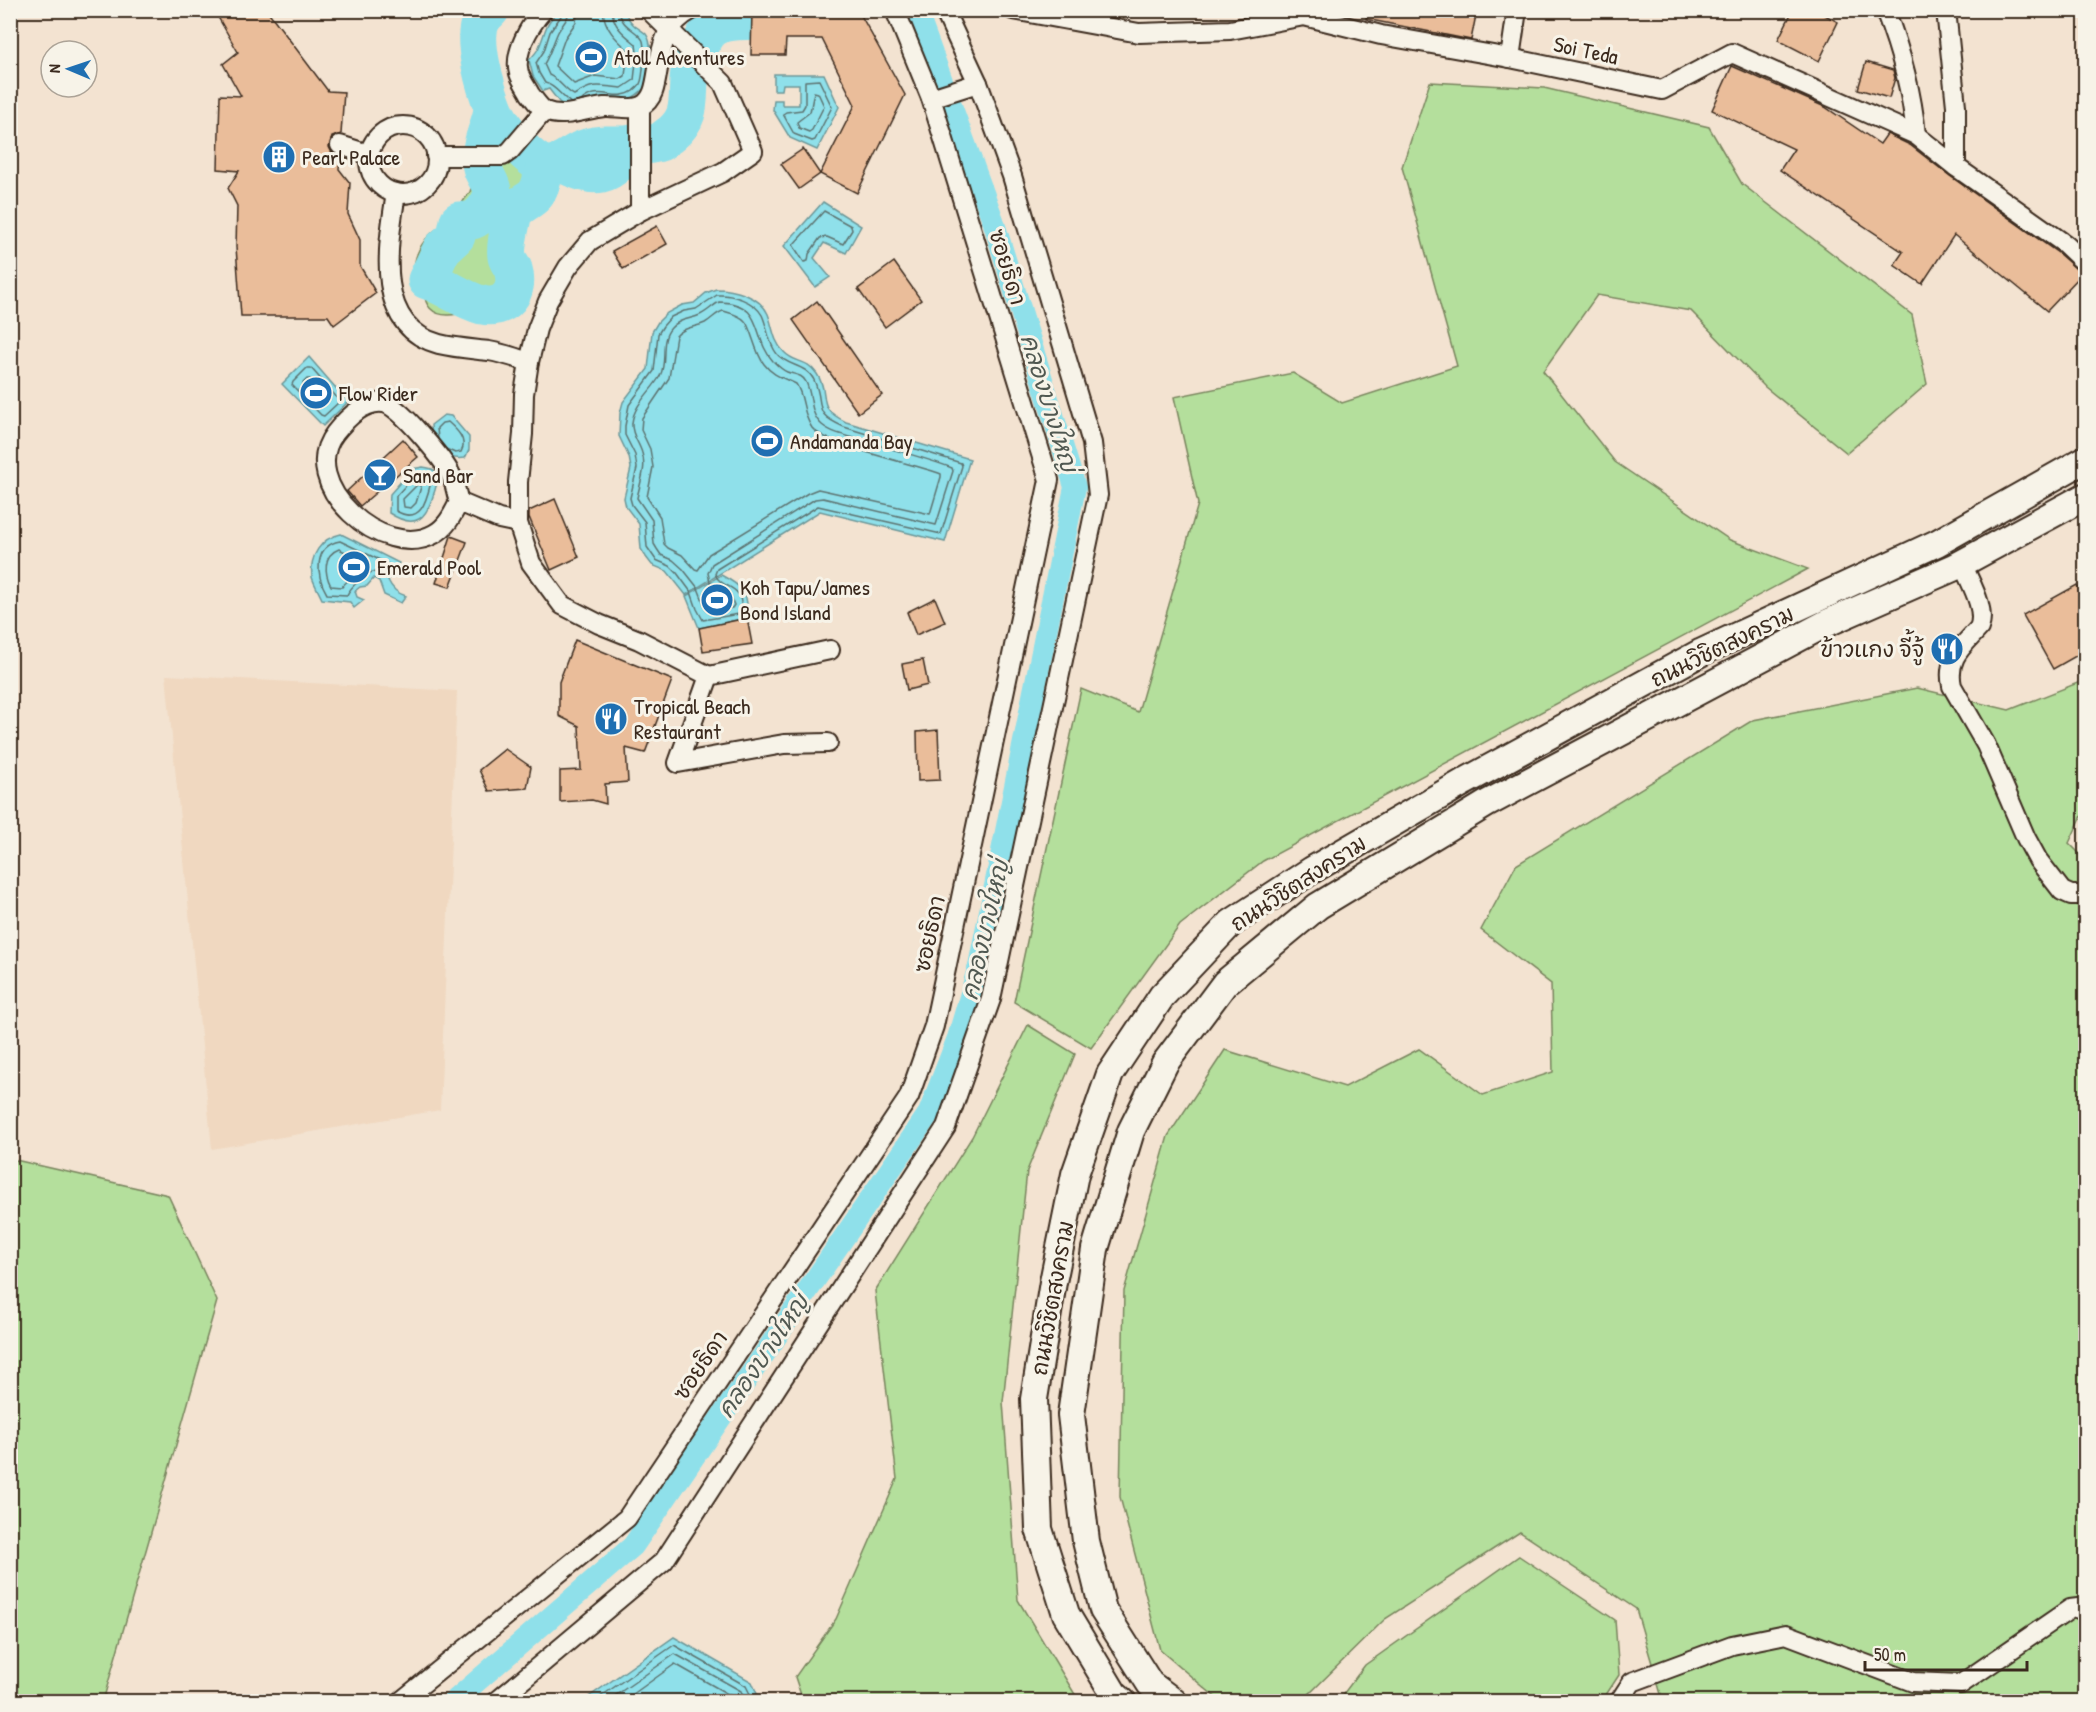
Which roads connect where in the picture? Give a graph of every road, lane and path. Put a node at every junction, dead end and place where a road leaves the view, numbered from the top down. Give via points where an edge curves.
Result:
1 (543, 10) edge
2 (650, 10) edge
3 (692, 10) edge
4 (895, 10) edge
5 (944, 10) edge
6 (1013, 10) edge
7 (1517, 10) edge
8 (1885, 10) edge
9 (1946, 10) edge
10 (1286, 15) edge
11 (674, 33) junction
12 (1510, 58) junction
13 (978, 83) junction
14 (931, 98) junction
15 (541, 114) junction
16 (640, 114) junction
17 (1916, 135) junction
18 (340, 145) dead end
19 (369, 154) junction
20 (440, 156) junction
21 (1956, 167) junction
22 (396, 193) junction
23 (640, 202) junction
24 (2085, 264) edge
25 (529, 362) junction
26 (2085, 459) edge
27 (459, 502) junction
28 (2082, 503) edge
29 (518, 523) junction
30 (1962, 563) junction
31 (830, 650) dead end
32 (709, 676) junction
33 (828, 743) dead end
34 (2085, 895) edge
35 (2085, 1607) edge
36 (400, 1701) edge
37 (496, 1701) edge
38 (1123, 1701) edge
39 (1174, 1701) edge
40 (1619, 1701) edge

1 - 15 street via 528,33 518,62 519,74
2 - 11 street
3 - 11 street via 681,16
4 - 14 street, ซอยธิดา
5 - 13 street
6 - 10 street, Soi Teda via 1139,33 1230,30
7 - 12 street
8 - 17 street via 1905,70
9 - 21 street via 1956,106
10 - 12 street, Soi Teda
11 - 16 street via 660,51 657,80
11 - 23 street via 723,82 753,151 723,172
12 - 17 street, Soi Teda via 1662,90 1732,53
13 - 14 street
13 - 37 street via 1012,176 1092,443 1098,495 991,999 946,1127 664,1561
14 - 36 street, ซอยธิดา via 1049,480 934,1026 909,1097 627,1518
15 - 16 street via 566,115 606,107
15 - 20 street via 503,156
16 - 23 street
17 - 21 street, Soi Teda
18 - 19 street
19 - 20 street via 378,135 399,125 422,130
19 - 22 street via 373,177 380,186
20 - 22 street via 435,172 421,189
21 - 24 street, Soi Teda via 2065,244
22 - 25 street via 389,261 391,294 396,309 413,332 436,344 490,351
23 - 25 street via 590,241 568,267 548,301
25 - 29 street
26 - 38 main road, ถนนวิชิตสงคราม via 1937,543 1702,652 1312,870 1231,923 1162,996 1110,1074 1075,1174 1034,1399 1039,1529 1066,1614 1114,1694
27 - 27 street via 451,475 438,456 400,411 386,403 363,407 338,429 325,450 325,469 334,493 349,512 390,537 411,541 434,534 449,520
27 - 29 street
28 - 30 main road, ถนนวิชิตสงคราม
29 - 32 street via 531,563 562,605
30 - 34 street via 1979,605 1981,621 1952,662 1952,686 1990,752 2038,860 2062,891
30 - 39 main road, ถนนวิชิตสงคราม via 1827,623 1704,687 1488,803 1318,906 1225,983 1166,1064 1131,1131 1095,1249 1071,1415 1086,1541 1103,1610 1150,1684
31 - 32 street
32 - 33 street via 678,763 784,744
35 - 40 street via 2070,1609 1961,1684 1913,1682 1786,1634 1732,1645 1632,1682

